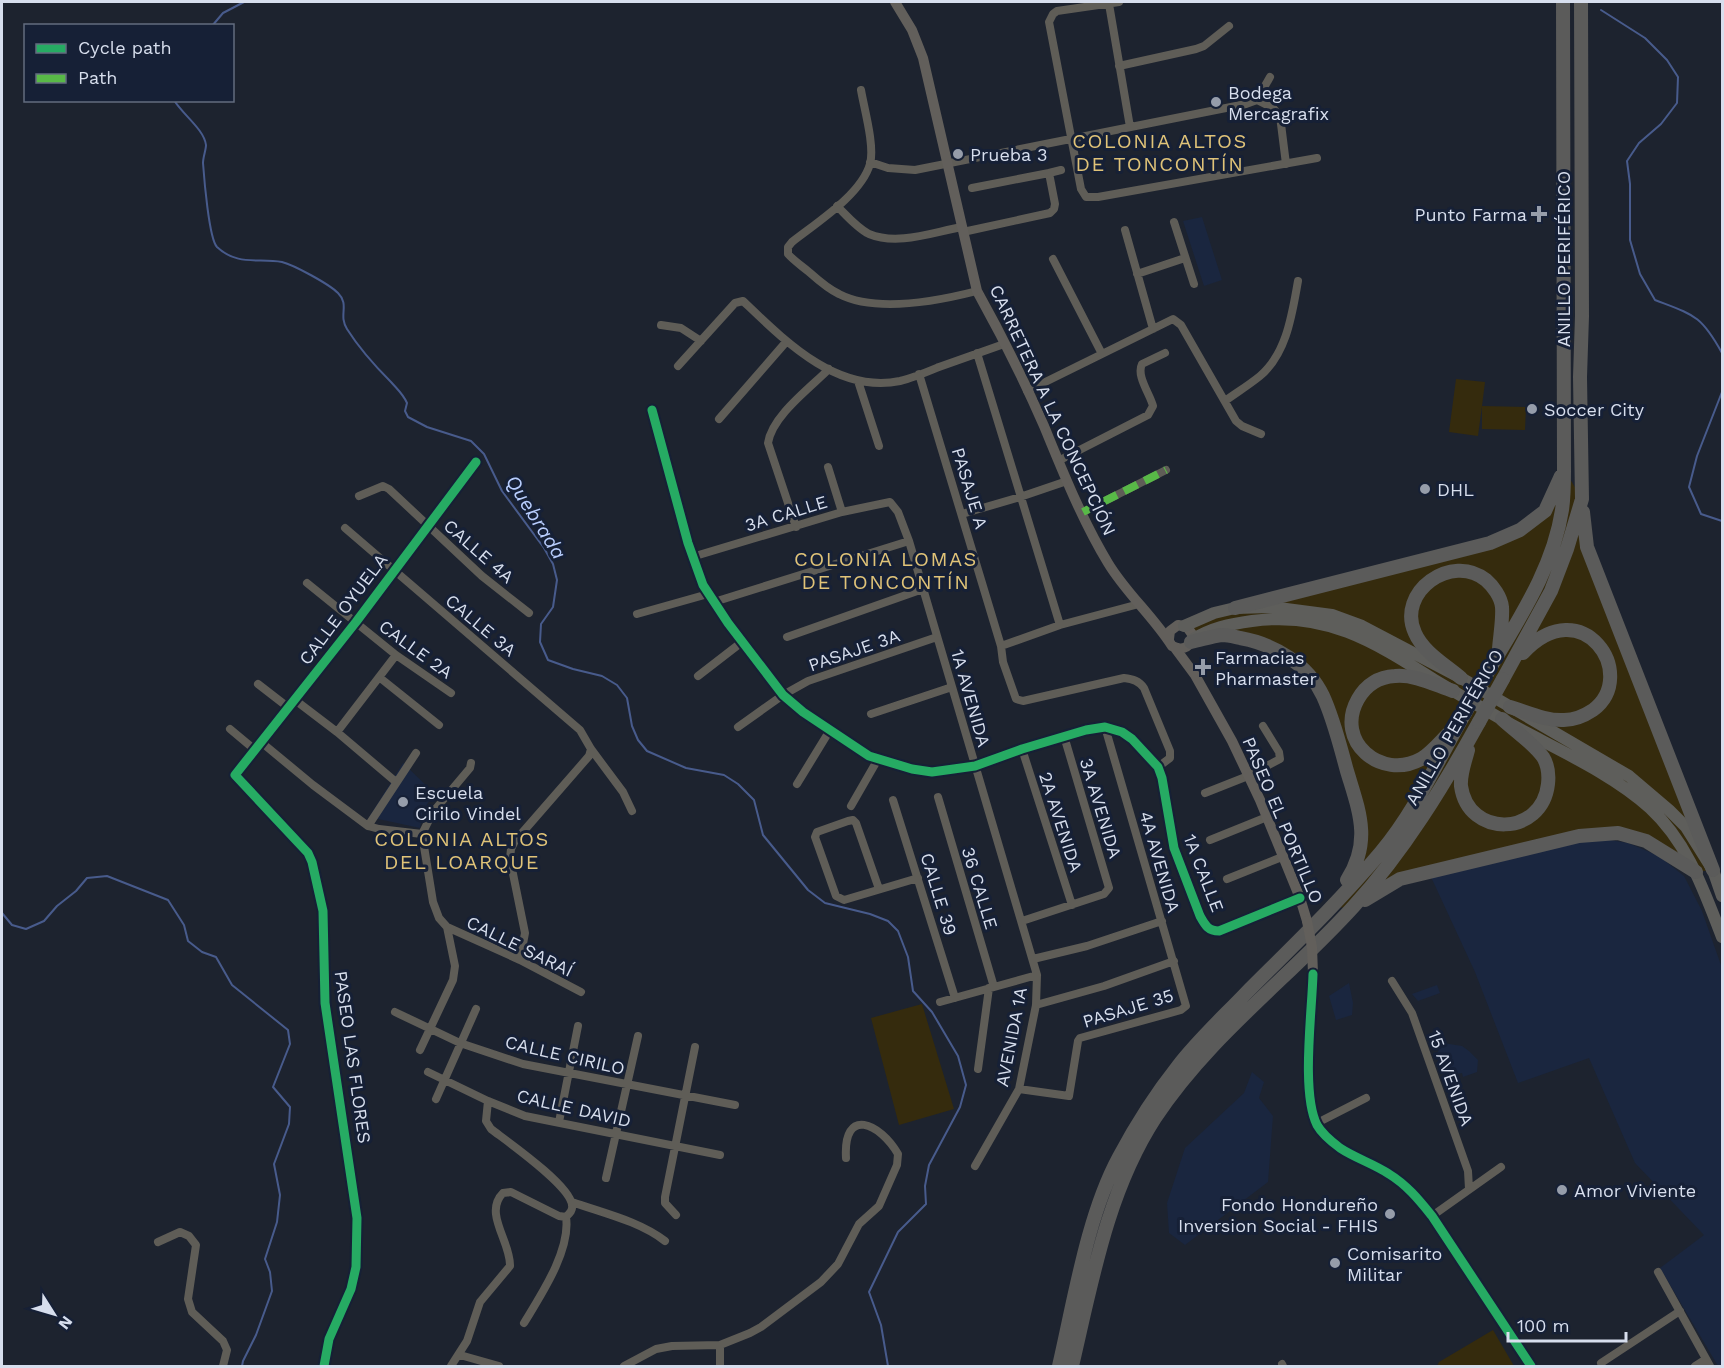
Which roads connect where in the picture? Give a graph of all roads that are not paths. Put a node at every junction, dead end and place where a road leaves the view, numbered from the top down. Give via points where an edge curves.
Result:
1 (895, 2) edge
2 (1119, 2) edge
3 (1563, 2) edge
4 (1581, 2) edge
5 (1109, 4) junction
6 (1229, 26) dead end
7 (1119, 66) junction
8 (1270, 77) dead end
9 (861, 90) dead end
10 (1257, 100) junction
11 (1130, 127) junction
12 (1071, 139) junction
13 (1317, 158) dead end
14 (870, 162) junction
15 (948, 162) junction
16 (1286, 164) junction
17 (1062, 170) dead end
18 (1049, 173) junction
19 (972, 188) dead end
20 (837, 206) junction
21 (1174, 222) dead end
22 (963, 229) junction
23 (1125, 230) dead end
24 (1185, 258) junction
25 (1053, 259) dead end
26 (1137, 274) junction
27 (1298, 281) dead end
28 (1194, 284) dead end
29 (977, 291) junction
30 (661, 325) dead end
31 (1153, 329) junction
32 (701, 341) junction
33 (786, 342) junction
34 (1004, 344) junction
35 (977, 353) junction
36 (1165, 353) dead end
37 (1102, 354) junction
38 (678, 366) dead end
39 (829, 369) junction
40 (919, 374) junction
41 (858, 381) junction
42 (1027, 392) junction
43 (1225, 401) junction
44 (652, 410) dead end
45 (719, 419) dead end
46 (1261, 434) dead end
47 (879, 446) dead end
48 (1058, 461) junction
49 (476, 462) dead end
50 (828, 467) dead end
51 (1564, 469) junction
52 (1166, 470) dead end
53 (1067, 481) junction
54 (359, 496) dead end
55 (1020, 497) junction
56 (1582, 499) junction
57 (890, 502) joint
58 (842, 512) junction
59 (1083, 512) junction
60 (962, 514) junction
61 (427, 525) junction
62 (796, 527) junction
63 (345, 528) dead end
64 (909, 541) junction
65 (692, 557) junction
66 (393, 571) junction
67 (307, 583) dead end
68 (923, 589) junction
69 (708, 594) junction
70 (714, 602) junction
71 (1139, 604) junction
72 (1235, 608) junction
73 (1148, 613) junction
74 (529, 614) dead end
75 (637, 614) dead end
76 (356, 622) junction
77 (1060, 625) junction
78 (1181, 626) junction
79 (937, 636) junction
80 (787, 637) dead end
81 (742, 642) junction
82 (1191, 642) junction
83 (1172, 644) junction
84 (1001, 646) junction
85 (1499, 652) junction
86 (396, 655) junction
87 (1506, 673) junction
88 (1195, 675) junction
89 (698, 676) dead end
90 (379, 677) junction
91 (1461, 678) junction
92 (258, 684) dead end
93 (952, 687) junction
94 (1453, 691) junction
95 (451, 693) dead end
96 (783, 695) junction
97 (295, 700) junction
98 (1510, 707) junction
99 (289, 708) junction
100 (871, 714) dead end
101 (1462, 718) junction
102 (1502, 719) junction
103 (439, 725) dead end
104 (738, 726) dead end
105 (1263, 726) dead end
106 (1105, 727) junction
107 (1476, 727) junction
108 (230, 729) dead end
109 (830, 730) junction
110 (337, 732) junction
111 (1064, 736) junction
112 (261, 742) junction
113 (591, 749) junction
114 (1022, 749) junction
115 (255, 750) junction
116 (416, 753) dead end
117 (878, 759) junction
118 (471, 763) dead end
119 (975, 766) junction
120 (1158, 767) junction
121 (235, 776) joint
122 (1248, 776) junction
123 (396, 782) junction
124 (796, 784) dead end
125 (1205, 793) dead end
126 (938, 797) dead end
127 (893, 800) dead end
128 (851, 806) dead end
129 (632, 811) dead end
130 (1267, 817) junction
131 (368, 826) junction
132 (422, 834) junction
133 (1210, 840) dead end
134 (1282, 857) junction
135 (1713, 870) junction
136 (1696, 872) junction
137 (918, 878) junction
138 (1227, 879) dead end
139 (879, 889) junction
140 (1722, 896) edge
141 (1300, 898) junction
142 (1072, 904) junction
143 (1353, 907) junction
144 (1329, 908) junction
145 (1022, 921) junction
146 (1162, 921) junction
147 (447, 927) junction
148 (1722, 938) edge
149 (1033, 959) junction
150 (520, 960) junction
151 (1174, 961) junction
152 (1037, 975) junction
153 (1392, 981) dead end
154 (992, 987) junction
155 (581, 992) dead end
156 (955, 998) junction
157 (940, 1002) dead end
158 (1036, 1005) junction
159 (1186, 1006) joint
160 (477, 1009) dead end
161 (395, 1012) dead end
162 (578, 1026) dead end
163 (431, 1028) junction
164 (638, 1036) dead end
165 (460, 1043) junction
166 (695, 1047) dead end
167 (420, 1050) dead end
168 (978, 1069) dead end
169 (428, 1072) dead end
170 (569, 1073) junction
171 (444, 1080) junction
172 (628, 1084) junction
173 (1019, 1089) junction
174 (685, 1096) junction
175 (1366, 1098) dead end
176 (436, 1100) dead end
177 (488, 1101) junction
178 (735, 1105) dead end
179 (559, 1122) junction
180 (1317, 1123) junction
181 (616, 1134) junction
182 (675, 1145) junction
183 (720, 1155) dead end
184 (846, 1158) dead end
185 (975, 1166) dead end
186 (1501, 1167) dead end
187 (606, 1178) dead end
188 (1469, 1190) junction
189 (572, 1202) junction
190 (676, 1215) dead end
191 (1432, 1216) junction
192 (566, 1217) junction
193 (665, 1241) dead end
194 (158, 1242) dead end
195 (1658, 1272) dead end
196 (1680, 1311) junction
197 (524, 1323) dead end
198 (720, 1345) junction
199 (460, 1355) junction
200 (1601, 1363) dead end
201 (1708, 1363) edge
202 (223, 1366) edge
203 (324, 1366) edge
204 (452, 1366) edge
205 (499, 1366) edge
206 (624, 1366) edge
207 (720, 1366) edge
208 (1059, 1366) edge
209 (1072, 1366) edge
210 (1531, 1366) edge
211 (1695, 1366) edge

1 - 15 main road, CARRETERA A LA CONCEPCIÓN via 923,58
2 - 5 street
3 - 51 highway, ANILLO PERIFÉRICO
4 - 56 highway, ANILLO PERIFÉRICO
5 - 7 street
5 - 12 street via 1057,11 1050,18
6 - 7 street via 1196,49
7 - 11 street
8 - 10 street
9 - 14 street
10 - 11 street
10 - 16 street via 1280,116
11 - 12 street
12 - 15 street
12 - 16 street via 1081,189 1089,198
13 - 16 street
14 - 15 street via 915,170
14 - 20 street via 856,187
15 - 22 main road, CARRETERA A LA CONCEPCIÓN
17 - 18 street
18 - 19 street
18 - 22 street via 1055,204 1050,213
20 - 22 street via 868,233 884,238
20 - 29 street via 792,242 788,250 822,284 840,295 880,304
21 - 24 street
22 - 29 main road, CARRETERA A LA CONCEPCIÓN
23 - 26 street
24 - 26 street
24 - 28 street
25 - 37 street
26 - 31 street
27 - 43 street via 1292,319 1278,353 1260,377
29 - 34 main road, CARRETERA A LA CONCEPCIÓN
30 - 32 street via 681,328
31 - 37 street
31 - 43 street via 1170,320 1179,322
32 - 33 street via 739,300
32 - 38 street
33 - 39 street
33 - 45 street
34 - 35 street
34 - 42 main road, CARRETERA A LA CONCEPCIÓN
35 - 40 street
35 - 55 street
36 - 48 street via 1140,367 1153,406 1148,415
37 - 42 street
39 - 41 street
39 - 62 street via 782,416 768,443
40 - 41 street via 900,381
40 - 60 street, PASAJE A
41 - 47 street
42 - 48 main road, CARRETERA A LA CONCEPCIÓN
43 - 46 street via 1236,421
44 - 65 street
48 - 53 main road, CARRETERA A LA CONCEPCIÓN
49 - 61 street, CALLE OYUELA
50 - 58 street
51 - 72 highway via 1545,511 1520,530 1490,543
51 - 85 highway, ANILLO PERIFÉRICO via 1563,509 1553,547 1535,590
52 - 59 street
53 - 55 street
53 - 59 main road, CARRETERA A LA CONCEPCIÓN
54 - 61 street, CALLE 4A via 382,486
55 - 60 street
55 - 77 street
56 - 87 highway, ANILLO PERIFÉRICO via 1554,583
56 - 135 highway via 1587,547
57 - 58 street, 3A CALLE
57 - 64 street, 1A AVENIDA
58 - 62 street, 3A CALLE
59 - 71 main road, CARRETERA A LA CONCEPCIÓN via 1107,562
60 - 84 street, PASAJE A
61 - 66 street, CALLE OYUELA
61 - 74 street, CALLE 4A
62 - 65 street, 3A CALLE
63 - 66 street, CALLE 3A
64 - 68 street, 1A AVENIDA
64 - 70 street
65 - 69 street
66 - 76 street, CALLE OYUELA
66 - 113 street, CALLE 3A via 580,730
67 - 76 street, CALLE 2A
68 - 79 street, 1A AVENIDA
68 - 80 street
69 - 70 street
69 - 75 street
70 - 81 street
71 - 73 main road, CARRETERA A LA CONCEPCIÓN
71 - 77 street
72 - 78 main road
72 - 91 main road via 1271,607 1332,615 1362,626
73 - 78 main road, CARRETERA A LA CONCEPCIÓN
73 - 83 main road, CARRETERA A LA CONCEPCIÓN
76 - 86 street, CALLE 2A
76 - 97 street, CALLE OYUELA
77 - 84 street
78 - 82 main road via 1191,631
78 - 83 main road via 1170,631
79 - 93 street, 1A AVENIDA
79 - 96 street, PASAJE 3A via 808,681
81 - 89 street
81 - 96 street
82 - 83 main road via 1182,649
82 - 88 main road, PASEO EL PORTILLO
82 - 94 main road via 1207,631 1229,624 1271,618 1331,626 1381,646
82 - 144 highway via 1224,635 1254,640 1297,663 1323,695 1362,831 1355,868
83 - 88 main road, PASEO EL PORTILLO
84 - 120 street via 1003,662 1019,701 1124,678 1140,683 1171,755
85 - 91 highway via 1502,606 1492,585 1467,570 1452,570 1426,583 1412,605 1415,633 1425,647
85 - 101 highway, ANILLO PERIFÉRICO, bridge
86 - 90 street
86 - 95 street, CALLE 2A
87 - 98 highway via 1534,641 1563,629 1591,638 1604,652 1610,671 1605,697 1592,711 1575,719 1551,719
87 - 107 highway, ANILLO PERIFÉRICO, bridge
88 - 122 main road, PASEO EL PORTILLO
90 - 103 street
90 - 110 street
91 - 98 main road
92 - 99 street
93 - 100 street
93 - 119 street, 1A AVENIDA
94 - 101 highway via 1397,675 1381,678 1365,688 1352,709 1351,727 1359,747 1372,759 1386,764 1411,764 1424,758
94 - 102 main road
96 - 104 street, PASAJE 3A
96 - 109 street
97 - 99 street, CALLE OYUELA
97 - 110 street
98 - 135 main road via 1629,777 1686,827
99 - 112 street, CALLE OYUELA
101 - 144 highway, ANILLO PERIFÉRICO via 1398,830
102 - 107 highway via 1535,748 1547,767 1547,794 1541,806 1518,823 1505,826 1482,819 1465,799 1462,771
102 - 136 main road via 1618,783 1651,809 1672,833
105 - 122 street via 1280,759
106 - 111 street
106 - 120 street via 1122,732
106 - 146 street, 4A AVENIDA
107 - 143 highway, ANILLO PERIFÉRICO via 1418,826
108 - 115 street
109 - 117 street
109 - 124 street
110 - 123 street
111 - 114 street
111 - 142 street, 3A AVENIDA via 1109,888 1104,894
112 - 115 street, CALLE OYUELA
112 - 131 street
113 - 129 street, CALLE 3A
113 - 150 street via 511,849 525,933
114 - 119 street
114 - 142 street, 2A AVENIDA
115 - 121 street, CALLE OYUELA
116 - 123 street
117 - 119 street via 932,772
117 - 128 street
118 - 132 street via 433,812
119 - 145 street, 1A AVENIDA
120 - 141 street, 1A CALLE via 1174,848 1211,931
121 - 203 street, PASEO LAS FLORES via 308,854 323,911 326,1003 357,1218 356,1267 329,1339
122 - 125 street
122 - 130 main road, PASEO EL PORTILLO
123 - 131 street
126 - 154 street, 36 CALLE
127 - 137 street, CALLE 39
130 - 133 street
130 - 134 main road, PASEO EL PORTILLO
131 - 132 street
132 - 147 street via 433,902
134 - 138 street
134 - 141 main road, PASEO EL PORTILLO
135 - 140 main road
136 - 143 highway via 1646,841 1618,833 1579,836 1400,879
136 - 148 main road
137 - 139 street
137 - 156 street, CALLE 39
139 - 139 street via 844,900 836,896 815,837 817,832 853,820
141 - 180 main road, PASEO EL PORTILLO, bridge via 1312,947 1308,1063 1311,1105
142 - 145 street
143 - 209 highway, ANILLO PERIFÉRICO via 1214,1045 1155,1119 1111,1210
144 - 208 highway, ANILLO PERIFÉRICO via 1203,1038 1146,1110 1117,1160 1100,1203
145 - 149 street, 1A AVENIDA
146 - 149 street
146 - 151 street, 4A AVENIDA
147 - 150 street, CALLE SARAÍ
147 - 163 street via 455,966 453,980
149 - 152 street, 1A AVENIDA
150 - 155 street, CALLE SARAÍ
151 - 158 street
151 - 159 street, 4A AVENIDA
152 - 154 street
152 - 158 street, AVENIDA 1A
153 - 188 street, 15 AVENIDA via 1412,1013 1468,1171
154 - 156 street
154 - 168 street
156 - 157 street
158 - 173 street, AVENIDA 1A
159 - 173 street, PASAJE 35 via 1078,1039 1069,1096
160 - 165 street
161 - 163 street, CALLE CIRILO
162 - 170 street
163 - 165 street, CALLE CIRILO
163 - 167 street
164 - 172 street
165 - 170 street, CALLE CIRILO via 523,1064
165 - 171 street
166 - 174 street
169 - 171 street, CALLE DAVID
170 - 172 street, CALLE CIRILO
170 - 179 street
171 - 176 street
171 - 177 street, CALLE DAVID
172 - 174 street, CALLE CIRILO
172 - 181 street
173 - 185 street, AVENIDA 1A
174 - 178 street, CALLE CIRILO
174 - 182 street
175 - 180 street
177 - 179 street, CALLE DAVID via 525,1116
177 - 189 street via 486,1122 491,1129 558,1182
179 - 181 street, CALLE DAVID
180 - 191 main road, PASEO EL PORTILLO via 1342,1149 1403,1184
181 - 182 street, CALLE DAVID
181 - 187 street
182 - 183 street, CALLE DAVID
182 - 190 street via 665,1203
184 - 198 street via 846,1140 855,1127 863,1124 877,1129 896,1149 897,1165 879,1206 859,1224 838,1264 821,1282 761,1327
186 - 188 street
188 - 191 street
189 - 192 street
189 - 193 street via 634,1224
191 - 210 main road, PASEO EL PORTILLO
192 - 197 street via 566,1234 552,1276
192 - 199 street via 511,1192 503,1192 497,1198 496,1216 510,1266 480,1302
194 - 202 street via 180,1232 196,1245 188,1299 192,1312 223,1341 227,1350
195 - 196 street
196 - 200 street
196 - 201 street
198 - 206 street via 656,1349
198 - 207 street
199 - 204 street
199 - 205 street
201 - 211 street

